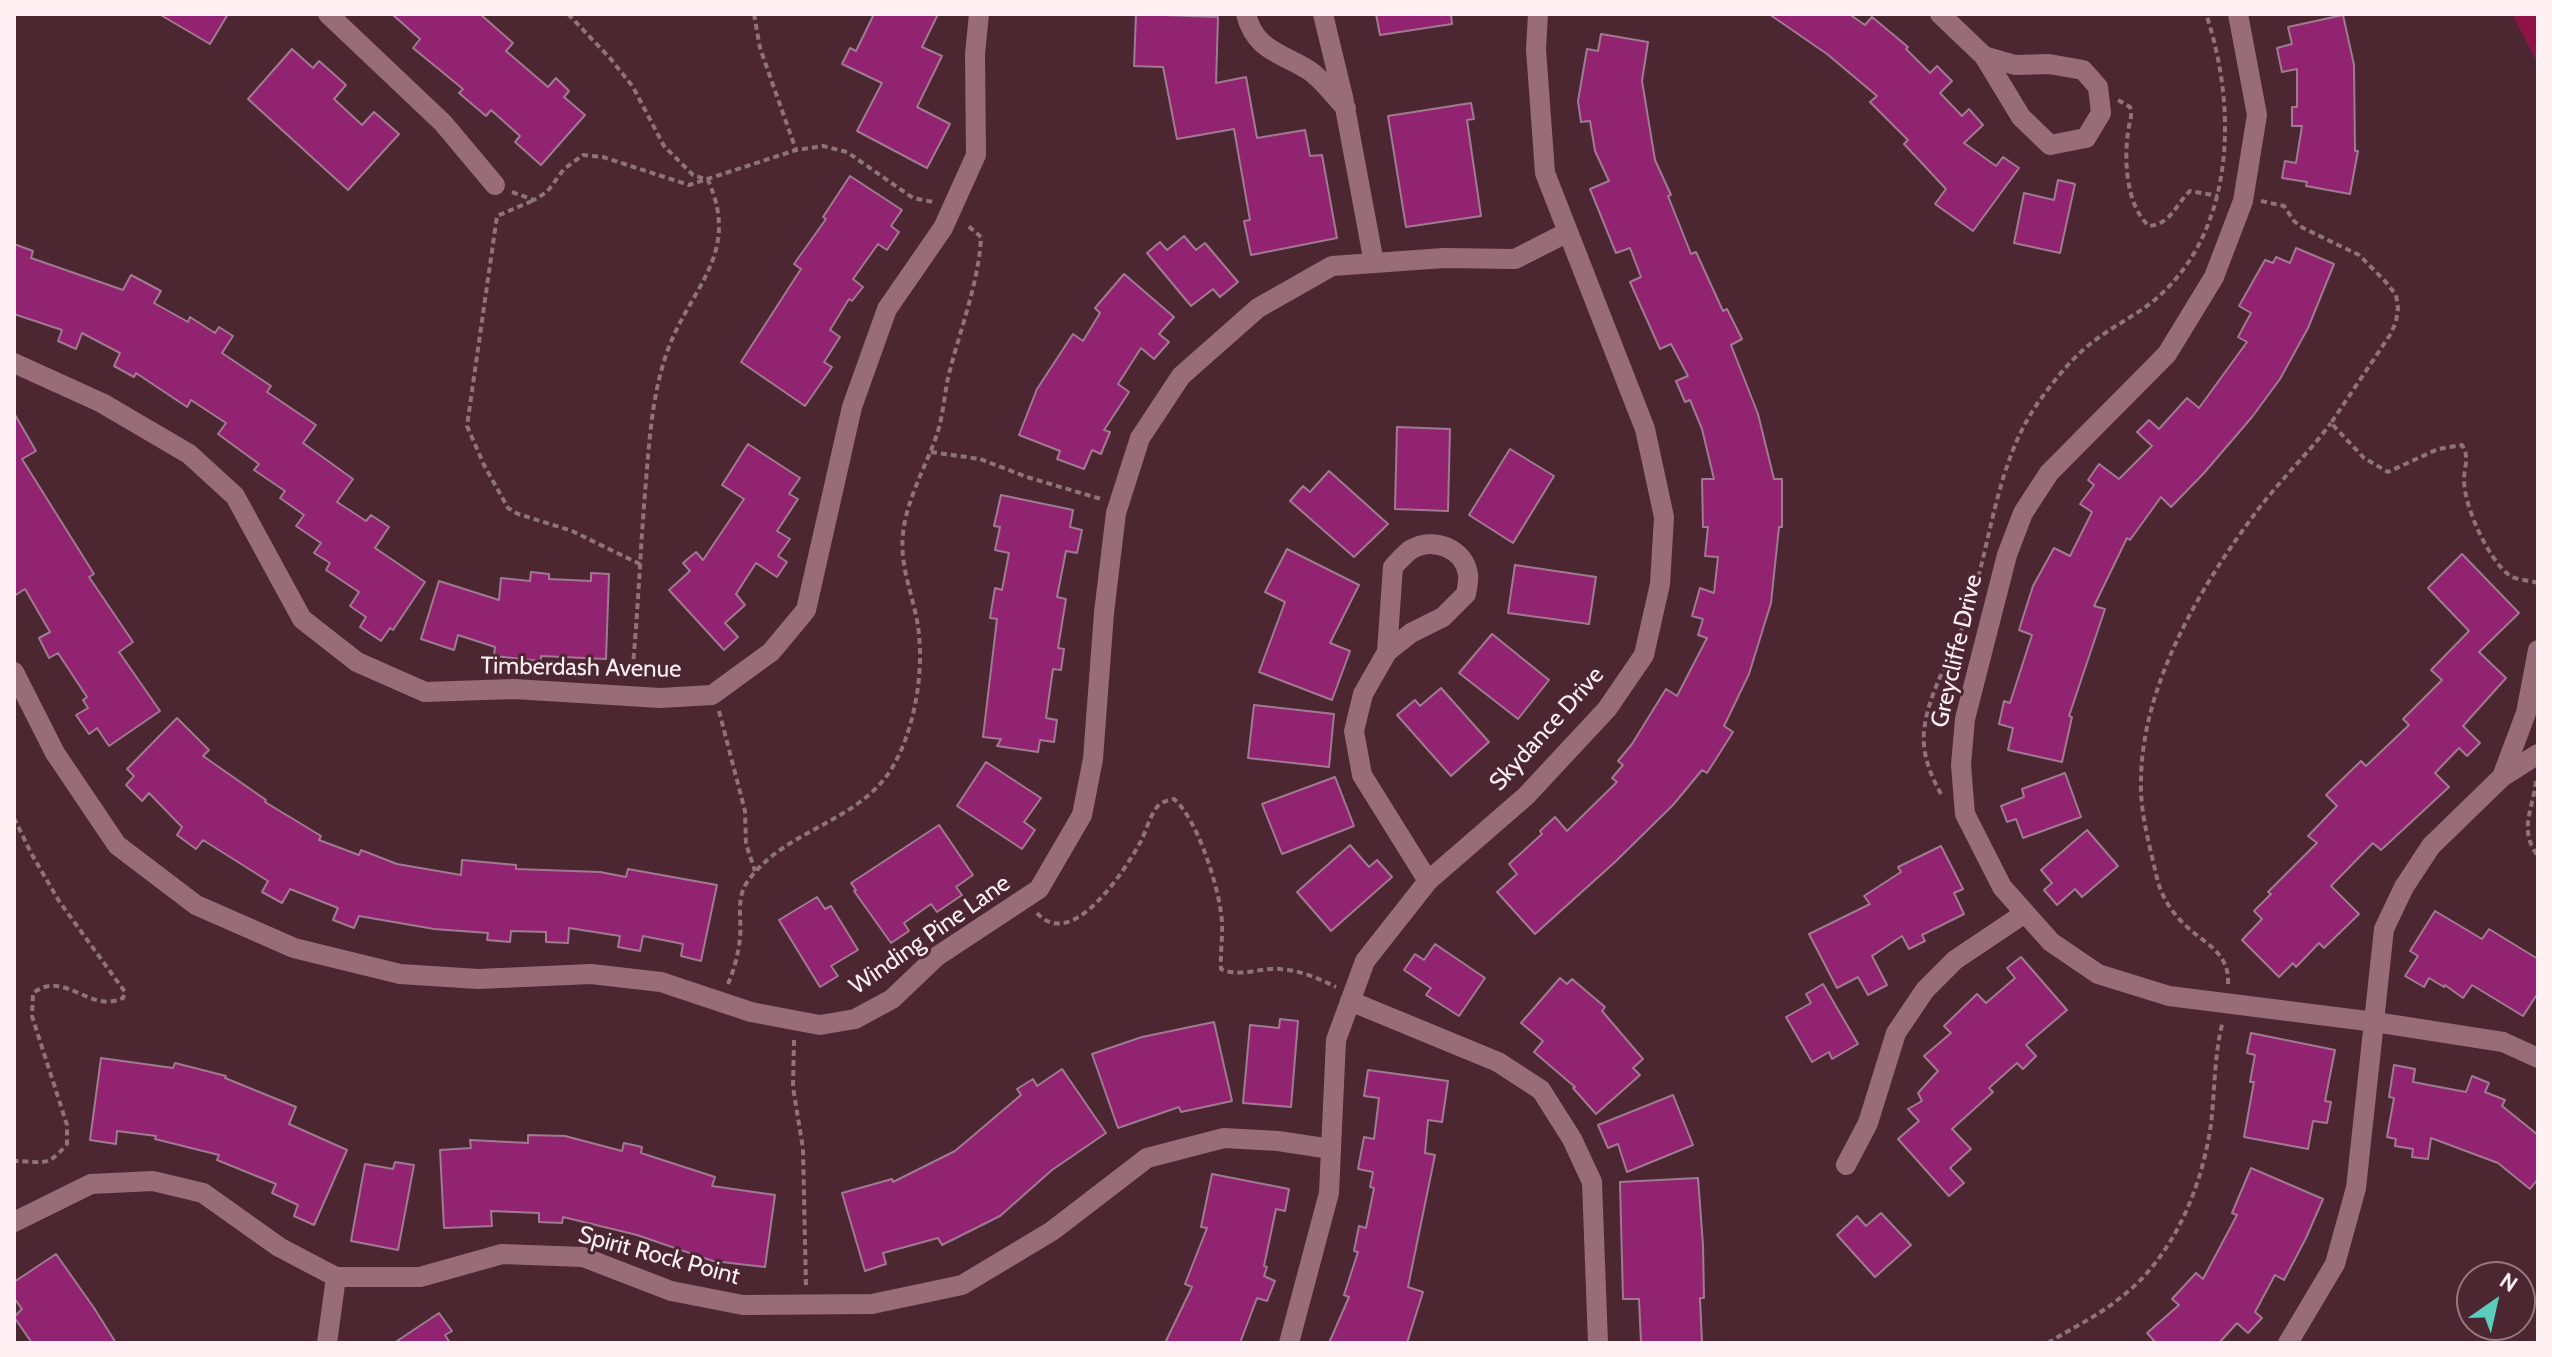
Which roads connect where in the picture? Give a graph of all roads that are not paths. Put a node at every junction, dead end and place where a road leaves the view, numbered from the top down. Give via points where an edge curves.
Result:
1 (328, 14) edge
2 (979, 14) edge
3 (1246, 14) edge
4 (1323, 14) edge
5 (1538, 14) edge
6 (1940, 14) edge
7 (2238, 14) edge
8 (1984, 56) junction
9 (1346, 108) junction
10 (495, 185) road end
11 (1568, 232) junction
12 (1374, 263) junction
13 (14, 363) edge
14 (2538, 650) edge
15 (1387, 652) junction
16 (14, 672) edge
17 (2538, 755) edge
18 (2502, 777) junction
19 (1428, 881) junction
20 (2025, 913) junction
21 (1350, 1001) junction
22 (2375, 1022) junction
23 (2538, 1058) edge
24 (1331, 1149) junction
25 (1846, 1165) dead end
26 (14, 1222) edge
27 (336, 1277) junction
28 (327, 1343) edge
29 (1289, 1343) edge
30 (1598, 1343) edge
31 (2288, 1343) edge

1 - 10 street via 443,123
2 - 13 street, Timberdash Avenue via 976,155 943,228 887,309 852,407 806,610 771,652 712,695 425,692 357,662 302,619 235,496 189,454 102,403
3 - 9 street via 1252,33 1312,72
4 - 9 street
5 - 11 street, Skydance Drive via 1545,173
6 - 8 street
7 - 20 street, Greycliffe Drive via 2257,115 2243,197 2214,277 2167,354 2049,473 2023,513 2007,555 1965,719 1965,814 2002,887
8 - 8 street via 2021,117 2050,145 2086,138 2101,113 2098,87 2083,70 2015,65
9 - 12 street
11 - 12 street, Winding Pine Lane via 1515,259
11 - 19 street, Skydance Drive via 1645,429 1664,517 1660,584 1644,655 1607,709 1526,796
12 - 16 street, Winding Pine Lane via 1332,266 1258,308 1181,376 1140,438 1119,505 1093,759 1082,815 1039,889 936,957 892,999 855,1019 820,1025 751,1012 661,982 591,974 478,979 400,974 294,948 196,905 117,845 55,753
14 - 18 street via 2526,713
15 - 15 street via 1443,617 1466,594 1468,573 1447,547 1430,542 1410,550 1393,567
15 - 19 street via 1363,694 1354,731 1362,775
17 - 18 street
18 - 22 street via 2431,846 2404,887 2384,929
19 - 21 street, Skydance Drive via 1365,961
20 - 22 street, Greycliffe Drive via 2051,942 2098,974 2223,1015
20 - 25 street via 1955,960 1925,990 1896,1033 1868,1123
21 - 24 street, Skydance Drive via 1336,1040
21 - 30 street via 1498,1062 1541,1090 1592,1182
22 - 23 street, Greycliffe Drive via 2503,1042
22 - 31 street via 2356,1188 2345,1229 2335,1264
24 - 27 street, Spirit Rock Point via 1224,1138 1147,1158 1052,1231 962,1285 872,1304 743,1305 671,1291 583,1257 502,1254 420,1277
24 - 29 street, Skydance Drive via 1329,1193
26 - 27 street, Spirit Rock Point via 91,1184 153,1181 203,1193 279,1247
27 - 28 street

